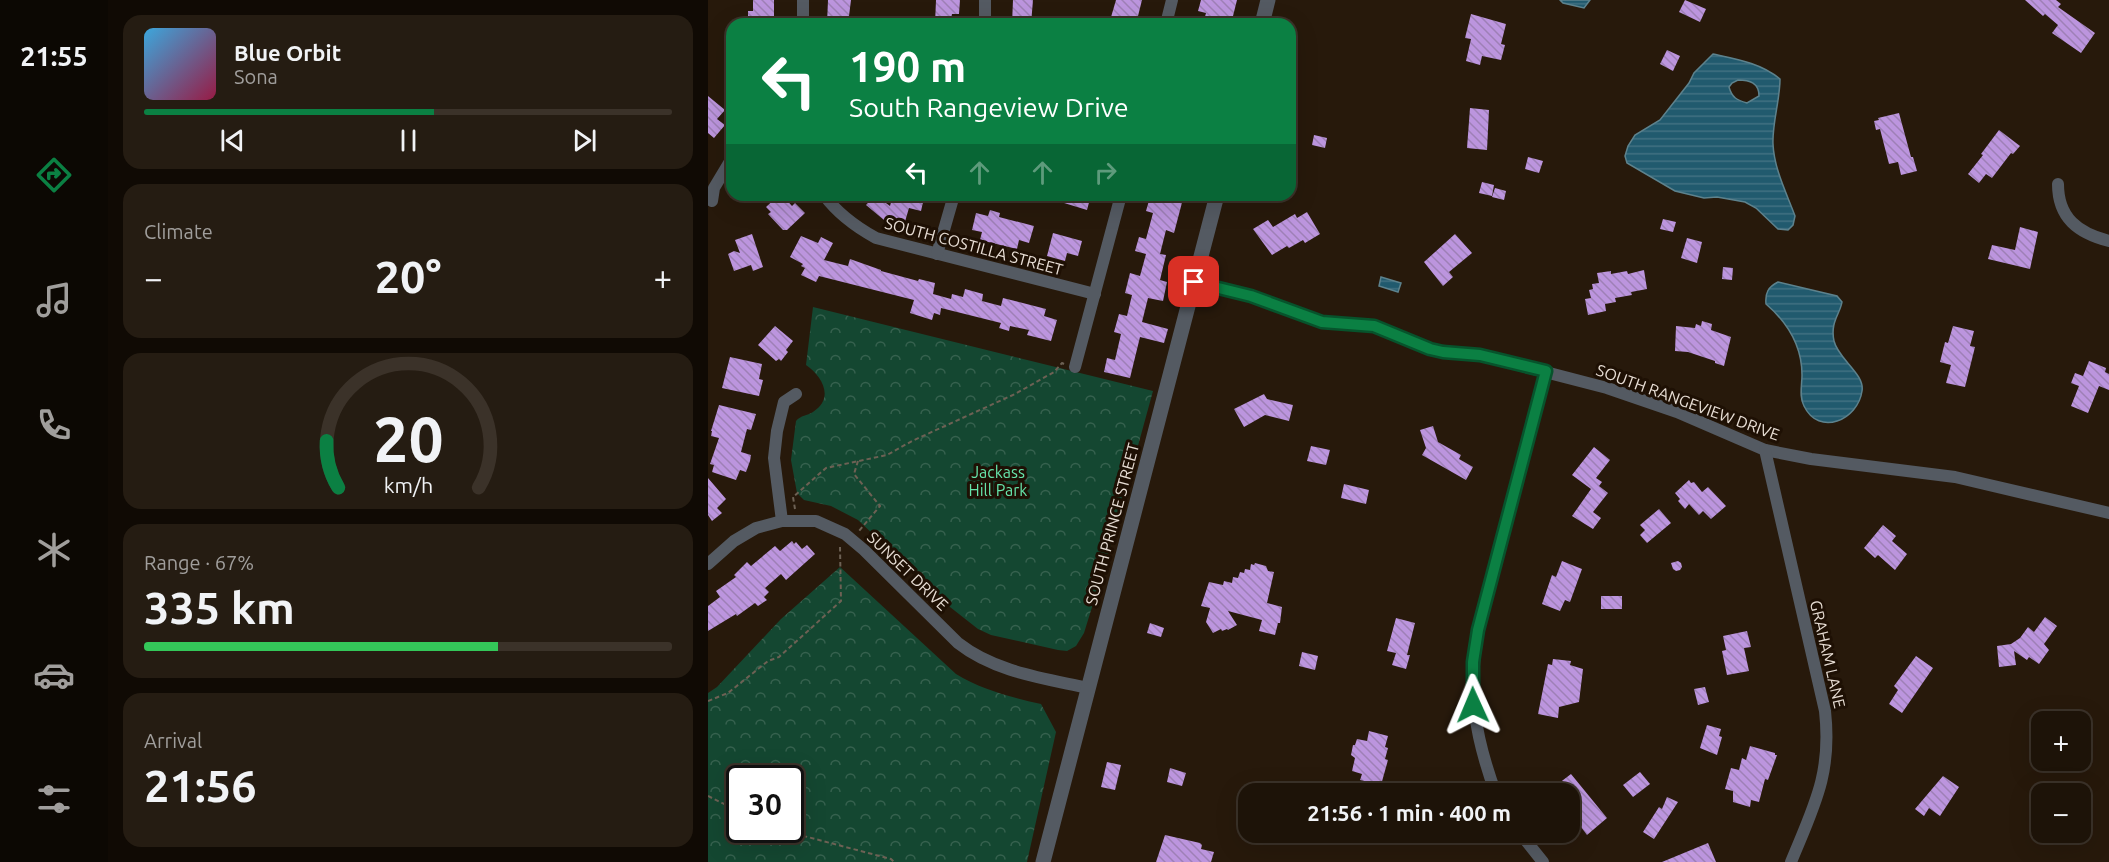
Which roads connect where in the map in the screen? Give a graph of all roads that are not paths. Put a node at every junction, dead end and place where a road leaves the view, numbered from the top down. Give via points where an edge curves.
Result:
1 (803, 0) edge
2 (985, 0) edge
3 (1172, 0) edge
4 (1268, 0) edge
5 (803, 18) edge
6 (985, 18) edge
7 (1168, 18) edge
8 (1264, 18) edge
9 (726, 168) edge
10 (2058, 184) dead end
11 (712, 201) dead end
12 (829, 201) edge
13 (952, 201) edge
14 (1119, 201) edge
15 (1215, 201) edge
16 (2109, 241) edge
17 (937, 254) junction
18 (1194, 282) junction
19 (1095, 294) junction
20 (1076, 367) road end
21 (1546, 371) junction
22 (796, 394) dead end
23 (1765, 450) junction
24 (2109, 513) edge
25 (782, 521) junction
26 (708, 564) edge
27 (1088, 688) junction
28 (1492, 783) edge
29 (1528, 843) edge
30 (1043, 862) edge
31 (1543, 862) edge
32 (1791, 862) edge

1 - 5 street
2 - 6 street
3 - 7 street
4 - 8 street
9 - 11 street via 714,188
10 - 16 street via 2065,213 2075,227
12 - 17 street, SOUTH COSTILLA STREET via 859,229 876,238
13 - 17 street
14 - 19 street
15 - 18 street, SOUTH PRINCE STREET
17 - 19 street, SOUTH COSTILLA STREET
18 - 21 street, SOUTH RANGEVIEW DRIVE via 1251,296 1322,322 1374,326 1430,349 1480,355
18 - 27 street, SOUTH PRINCE STREET
19 - 20 street
21 - 23 street, SOUTH RANGEVIEW DRIVE via 1656,404
21 - 28 street via 1474,657 1474,716
22 - 25 street via 784,402 775,443
23 - 24 street, SOUTH RANGEVIEW DRIVE via 1951,477
23 - 32 street, GRAHAM LANE via 1828,733 1820,792
25 - 26 street, SUNSET DRIVE via 742,535
25 - 27 street, SUNSET DRIVE via 816,521 851,539 973,655 1014,670
27 - 30 street, SOUTH PRINCE STREET
29 - 31 street

